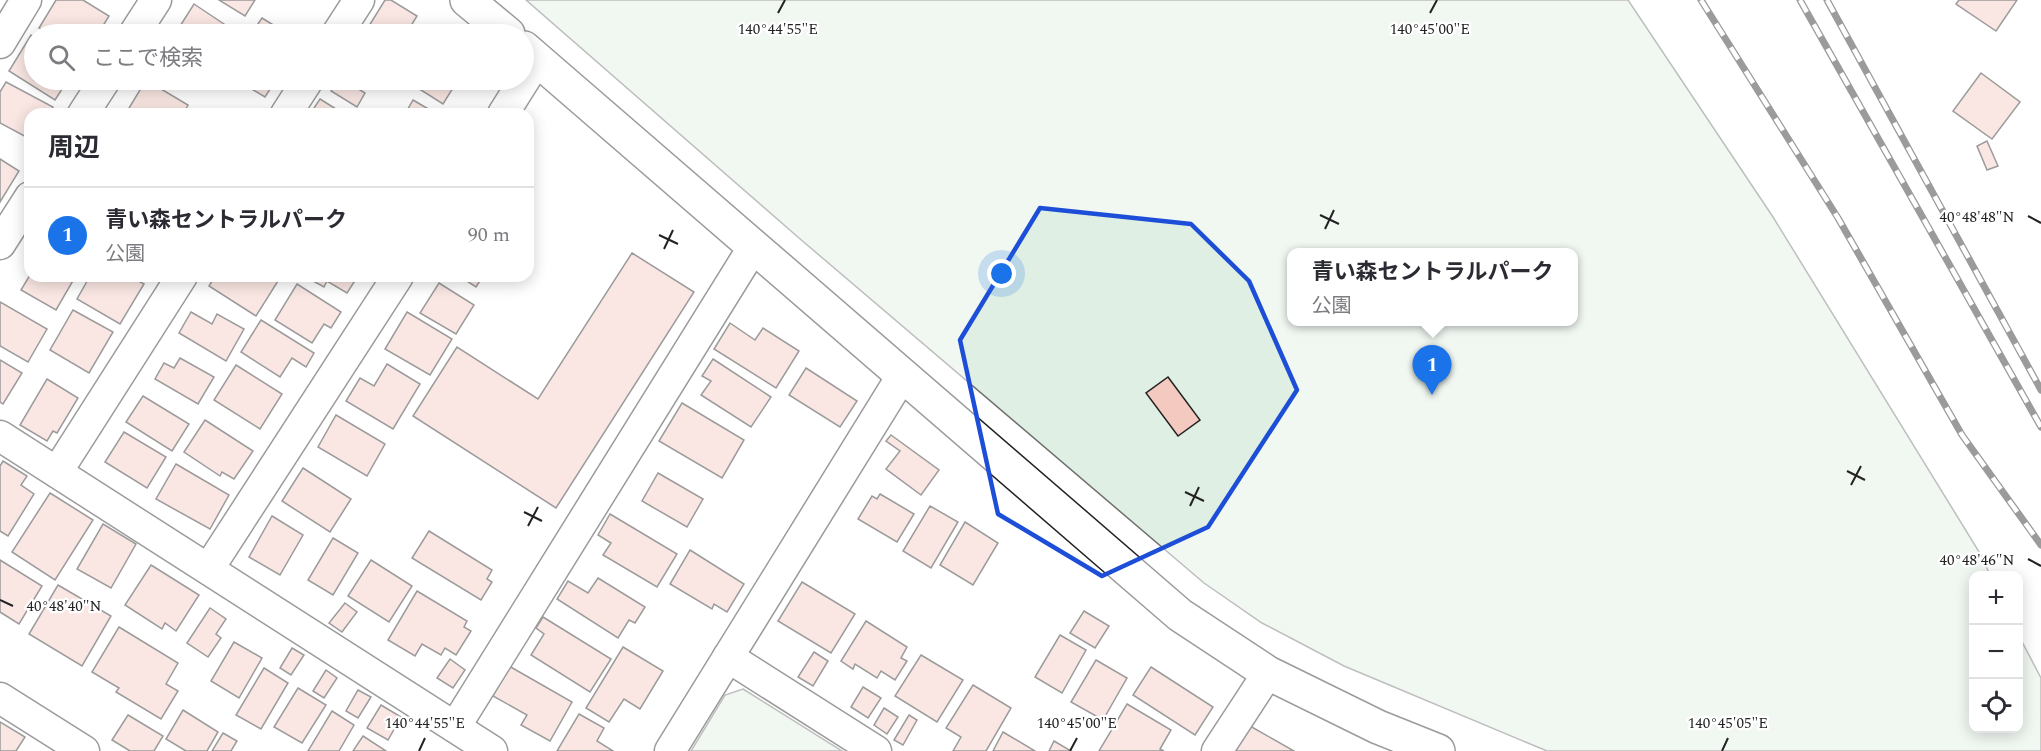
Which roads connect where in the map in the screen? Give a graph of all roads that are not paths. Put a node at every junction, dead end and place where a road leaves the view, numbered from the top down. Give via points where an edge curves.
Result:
1 (27, 0) edge
2 (156, 0) edge
3 (359, 0) edge
4 (467, 0) edge
5 (140, 24) edge
6 (343, 24) edge
7 (496, 24) edge
8 (0, 43) edge
9 (534, 57) edge
10 (99, 90) edge
11 (302, 90) edge
12 (513, 90) edge
13 (87, 108) edge
14 (290, 108) edge
15 (505, 108) edge
16 (24, 206) edge
17 (0, 244) edge
18 (754, 246) junction
19 (178, 282) edge
20 (394, 282) edge
21 (902, 376) junction
22 (0, 436) edge
23 (57, 472) junction
24 (209, 568) junction
25 (728, 657) junction
26 (1269, 673) junction
27 (0, 698) edge
28 (455, 727) junction
29 (84, 751) edge
30 (492, 751) edge
31 (670, 751) edge
32 (876, 751) edge
33 (1217, 751) edge
34 (1438, 751) edge

1 - 8 street
2 - 5 street
3 - 6 street
4 - 7 street
9 - 18 street
10 - 13 street
11 - 14 street
12 - 15 street
16 - 17 street
18 - 21 street
18 - 28 street
19 - 23 street
20 - 24 street
21 - 25 street
21 - 26 street via 1180,615
22 - 23 street
23 - 24 street
24 - 28 street
25 - 31 street
25 - 32 street
26 - 33 street
26 - 34 street via 1378,727
27 - 29 street
28 - 30 street

